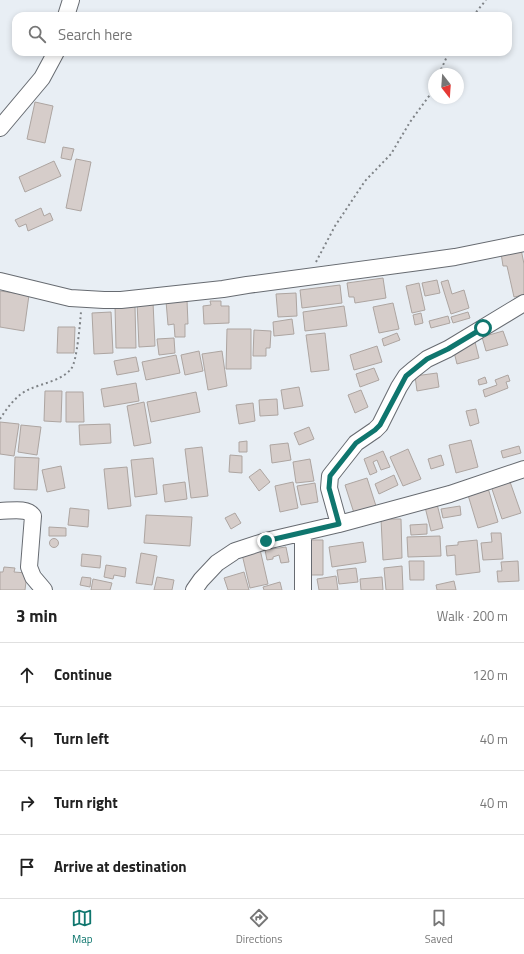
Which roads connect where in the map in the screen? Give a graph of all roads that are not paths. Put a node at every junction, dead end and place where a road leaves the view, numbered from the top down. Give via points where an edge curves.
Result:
1 (70, 0) edge
2 (67, 12) edge
3 (54, 56) edge
4 (0, 128) edge
5 (524, 243) edge
6 (0, 281) edge
7 (524, 303) edge
8 (524, 469) edge
9 (0, 511) edge
10 (339, 524) junction
11 (303, 533) junction
12 (44, 590) edge
13 (194, 590) edge
14 (302, 590) edge

1 - 2 street
3 - 4 street via 42,78
5 - 6 street via 455,257 223,289 136,298 70,298
7 - 10 street via 427,359 406,376 380,425 356,443 330,476 329,488
8 - 10 street via 450,494
9 - 12 street via 31,512 33,516 29,566 33,577
10 - 11 street
11 - 13 street via 235,550 217,563
11 - 14 street

